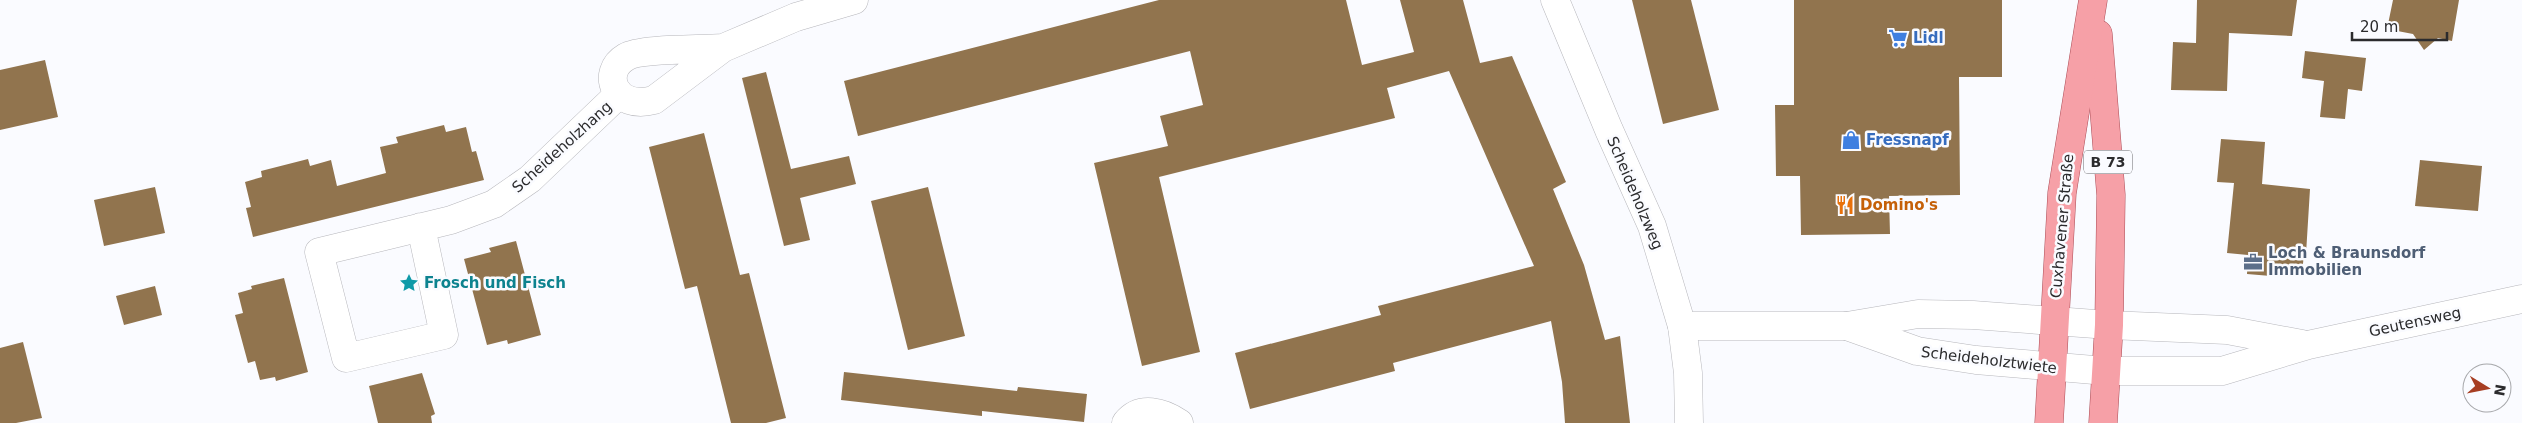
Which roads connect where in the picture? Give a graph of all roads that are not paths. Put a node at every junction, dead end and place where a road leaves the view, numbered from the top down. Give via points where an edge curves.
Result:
1 (854, 0) edge
2 (1555, 0) edge
3 (2094, 0) edge
4 (723, 48) junction
5 (618, 95) junction
6 (421, 227) junction
7 (2522, 299) edge
8 (2053, 321) junction
9 (2109, 325) junction
10 (1682, 326) junction
11 (1847, 326) junction
12 (2308, 345) junction
13 (2050, 368) junction
14 (2106, 371) junction
15 (1126, 423) edge
16 (1179, 423) edge
17 (1689, 423) edge
18 (2049, 423) edge
19 (2102, 423) edge

1 - 4 street, Scheideholzhang via 796,17
2 - 10 street, Scheideholzweg via 1652,226
3 - 8 main road, Cuxhavener Straße / B 73 via 2062,193
3 - 9 main road, Cuxhavener Straße / B 73 via 2111,195
4 - 5 street, Scheideholzhang via 654,100 637,103
4 - 5 street, Scheideholzhang via 652,51 627,56 620,62 614,77
5 - 6 street, Scheideholzhang via 513,192 474,213
6 - 6 street, Scheideholzhang via 444,336 346,358 319,252
7 - 12 street, Geutensweg
8 - 9 street, Scheideholztwiete
8 - 11 street, Scheideholztwiete via 1918,314
8 - 13 main road, Cuxhavener Straße / B 73
9 - 12 street, Geutensweg via 2227,330
9 - 14 main road, Cuxhavener Straße / B 73
10 - 11 street, Scheideholztwiete
10 - 17 street, Scheideholzweg via 1688,373
11 - 13 street, Scheideholztwiete via 1916,351
12 - 14 street, Geutensweg via 2222,371
13 - 14 street, Scheideholztwiete
13 - 18 main road, Cuxhavener Straße / B 73
14 - 19 main road, Cuxhavener Straße / B 73
15 - 16 street via 1134,416 1149,412 1160,413

